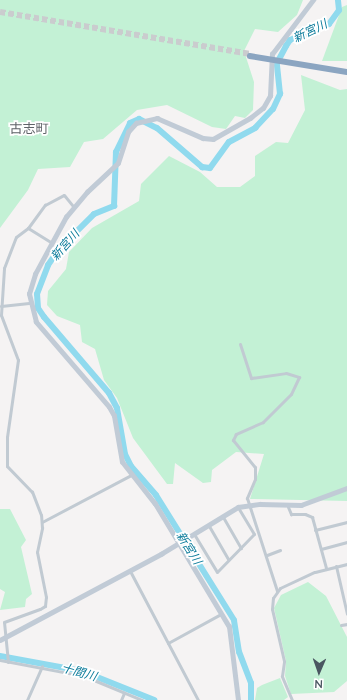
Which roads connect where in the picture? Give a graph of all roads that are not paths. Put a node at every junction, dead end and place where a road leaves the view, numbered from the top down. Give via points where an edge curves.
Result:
1 (313, 0) edge
2 (250, 55) tunnel mouth
3 (347, 70) edge
4 (74, 206) junction
5 (28, 228) junction
6 (52, 243) junction
7 (29, 303) junction
8 (1, 306) junction
9 (240, 344) dead end
10 (131, 475) junction
11 (347, 488) edge
12 (248, 504) junction
13 (238, 507) junction
14 (288, 507) junction
15 (223, 517) junction
16 (42, 522) junction
17 (347, 523) edge
18 (209, 526) junction
19 (315, 530) junction
20 (194, 534) junction
21 (182, 542) junction
22 (347, 542) edge
23 (241, 548) junction
24 (321, 549) junction
25 (280, 550) dead end
26 (267, 554) junction
27 (229, 560) junction
28 (347, 564) edge
29 (336, 566) junction
30 (326, 568) junction
31 (130, 571) junction
32 (277, 591) junction
33 (221, 614) junction
34 (347, 614) edge
35 (347, 624) edge
36 (341, 625) dead end
37 (6, 637) junction
38 (0, 640) edge
39 (168, 643) junction
40 (0, 660) edge
41 (8, 662) junction
42 (42, 666) junction
43 (124, 693) junction
44 (28, 700) edge
45 (121, 700) edge
46 (142, 700) edge
47 (198, 700) edge
48 (237, 700) edge
49 (292, 700) edge

1 - 4 street via 272,54 270,96 263,108 213,139 203,138 157,118 136,123 128,132 118,163
2 - 3 highway
4 - 5 street via 64,195 45,205
4 - 6 street
5 - 6 street
5 - 8 street via 16,236 8,254
6 - 7 street via 35,274
7 - 8 street
7 - 10 street via 36,322 109,407 114,416 122,462
8 - 16 street via 1,315 18,360 7,437 7,466 32,492
9 - 12 street via 252,378 293,373 299,379 284,402 263,422 234,436 235,444 255,467 255,479 247,492
10 - 16 street
10 - 21 street
11 - 14 street via 312,503
12 - 13 street
12 - 14 street
12 - 26 street
13 - 15 street
13 - 23 street via 254,534
14 - 19 street via 291,514 309,515
15 - 18 street
15 - 23 street
16 - 37 street via 37,552 46,597 45,606 4,622
17 - 19 street
18 - 20 street
18 - 27 street
19 - 24 street
20 - 21 street
20 - 27 street via 217,572
21 - 31 street
21 - 33 street
22 - 24 street
23 - 27 street
24 - 30 street
25 - 26 street
26 - 32 street
28 - 29 street
29 - 30 street
29 - 34 street
30 - 32 street
31 - 37 street
31 - 39 street
32 - 49 street via 272,609 284,661 282,676
33 - 39 street
33 - 48 street via 232,637
35 - 36 street
37 - 38 street
37 - 41 street
39 - 47 street
40 - 41 street
41 - 42 street
42 - 43 street via 84,676
42 - 44 street
43 - 45 street
43 - 46 street

